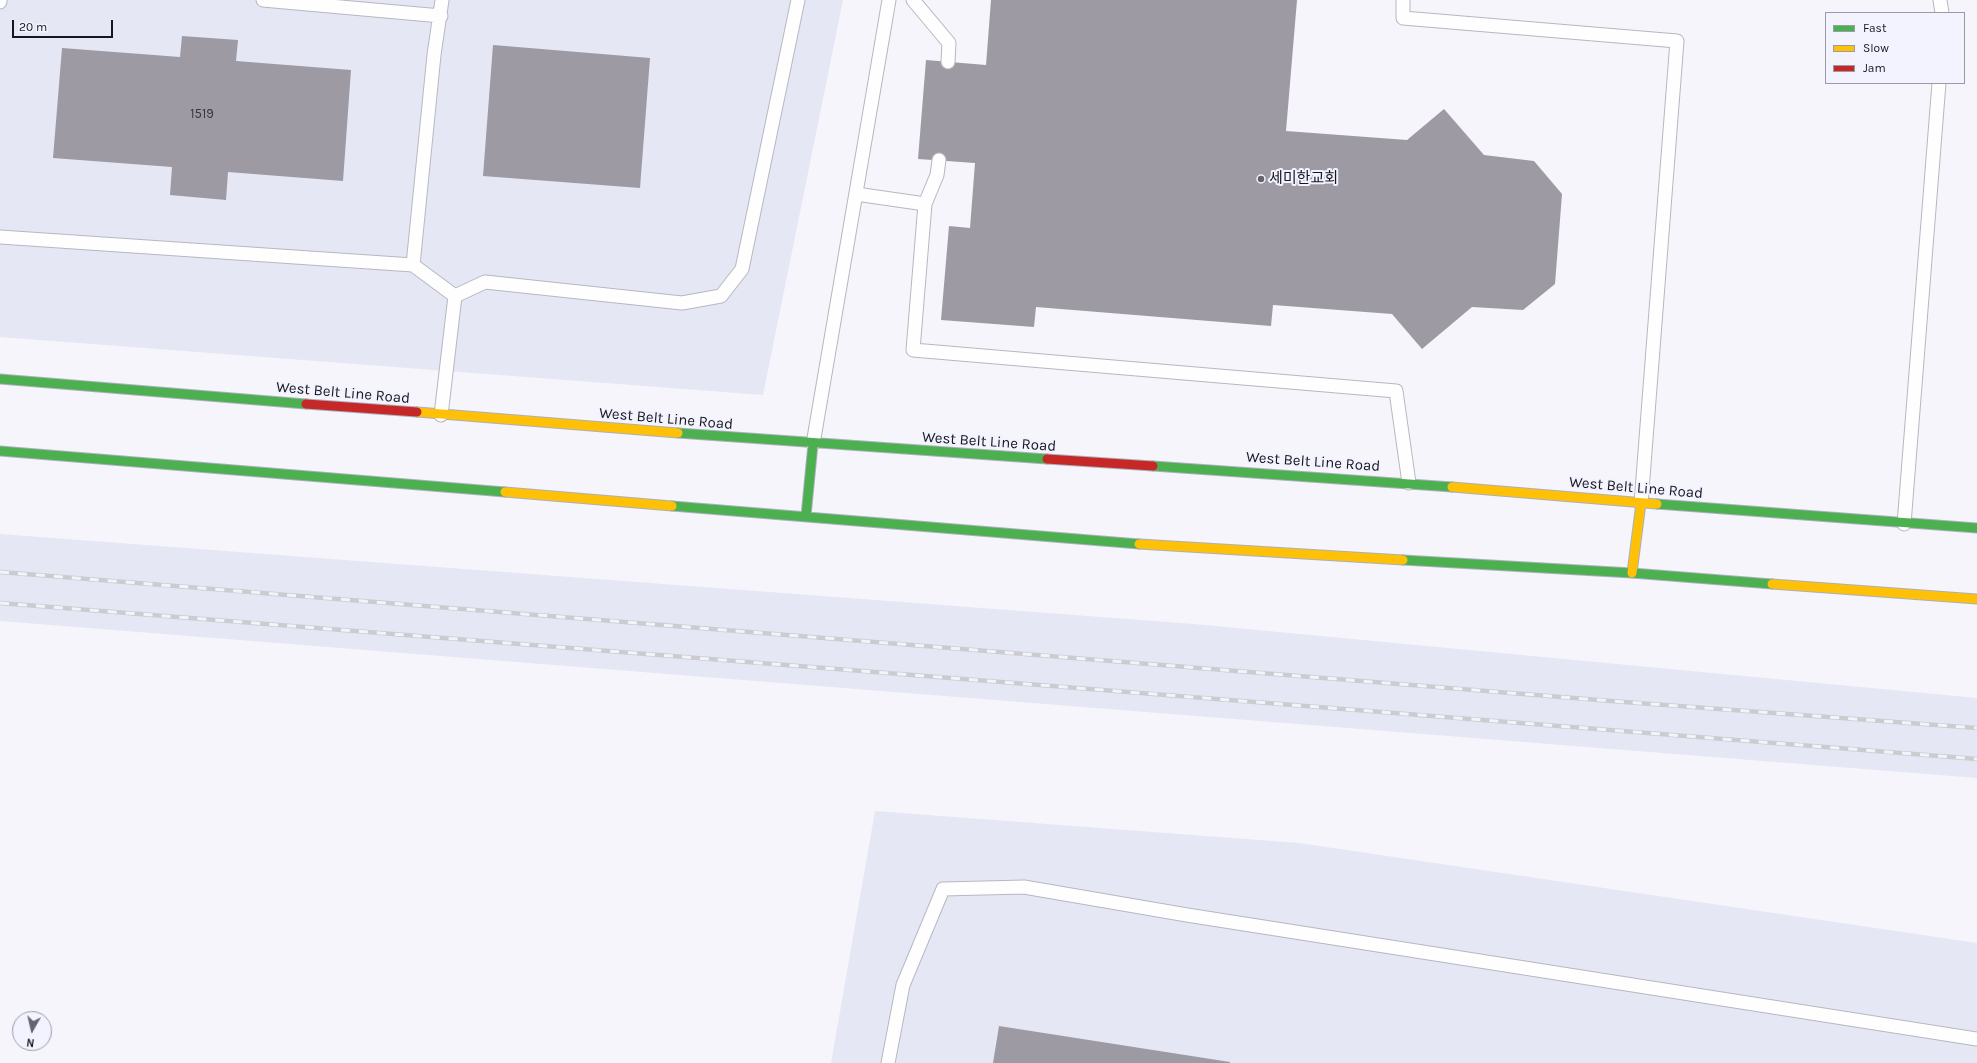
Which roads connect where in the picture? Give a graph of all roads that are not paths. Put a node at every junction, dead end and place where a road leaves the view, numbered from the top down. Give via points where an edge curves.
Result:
1 (263, 0) edge
2 (442, 0) edge
3 (798, 0) edge
4 (889, 0) edge
5 (913, 0) edge
6 (1403, 0) edge
7 (1940, 0) edge
8 (1942, 12) edge
9 (440, 16) junction
10 (948, 62) dead end
11 (1939, 84) edge
12 (939, 160) dead end
13 (856, 194) junction
14 (925, 204) junction
15 (0, 237) edge
16 (413, 265) junction
17 (455, 296) junction
18 (0, 380) edge
19 (441, 415) junction
20 (813, 444) junction
21 (0, 451) edge
22 (1409, 482) junction
23 (1641, 503) junction
24 (806, 516) junction
25 (1904, 524) junction
26 (1977, 528) edge
27 (1632, 573) junction
28 (1977, 599) edge
29 (1977, 1039) edge
30 (888, 1063) edge

1 - 9 lane
2 - 9 lane
3 - 17 lane via 742,270 721,296 682,303 485,282
4 - 13 lane
5 - 10 lane via 949,43
6 - 23 lane via 1403,18 1677,41
7 - 8 lane
9 - 16 lane
11 - 25 lane
12 - 14 lane via 937,175
13 - 14 lane
13 - 20 lane
14 - 22 lane via 913,350 1396,391
15 - 16 lane
16 - 17 lane
17 - 19 lane
18 - 19 main road, West Belt Line Road
19 - 20 main road, West Belt Line Road
20 - 22 main road, West Belt Line Road
20 - 24 main road
21 - 24 main road
22 - 23 main road, West Belt Line Road
23 - 25 main road, West Belt Line Road
23 - 27 main road
24 - 27 main road via 1170,547
25 - 26 main road, West Belt Line Road
27 - 28 main road
29 - 30 lane via 1024,887 943,889 903,985

